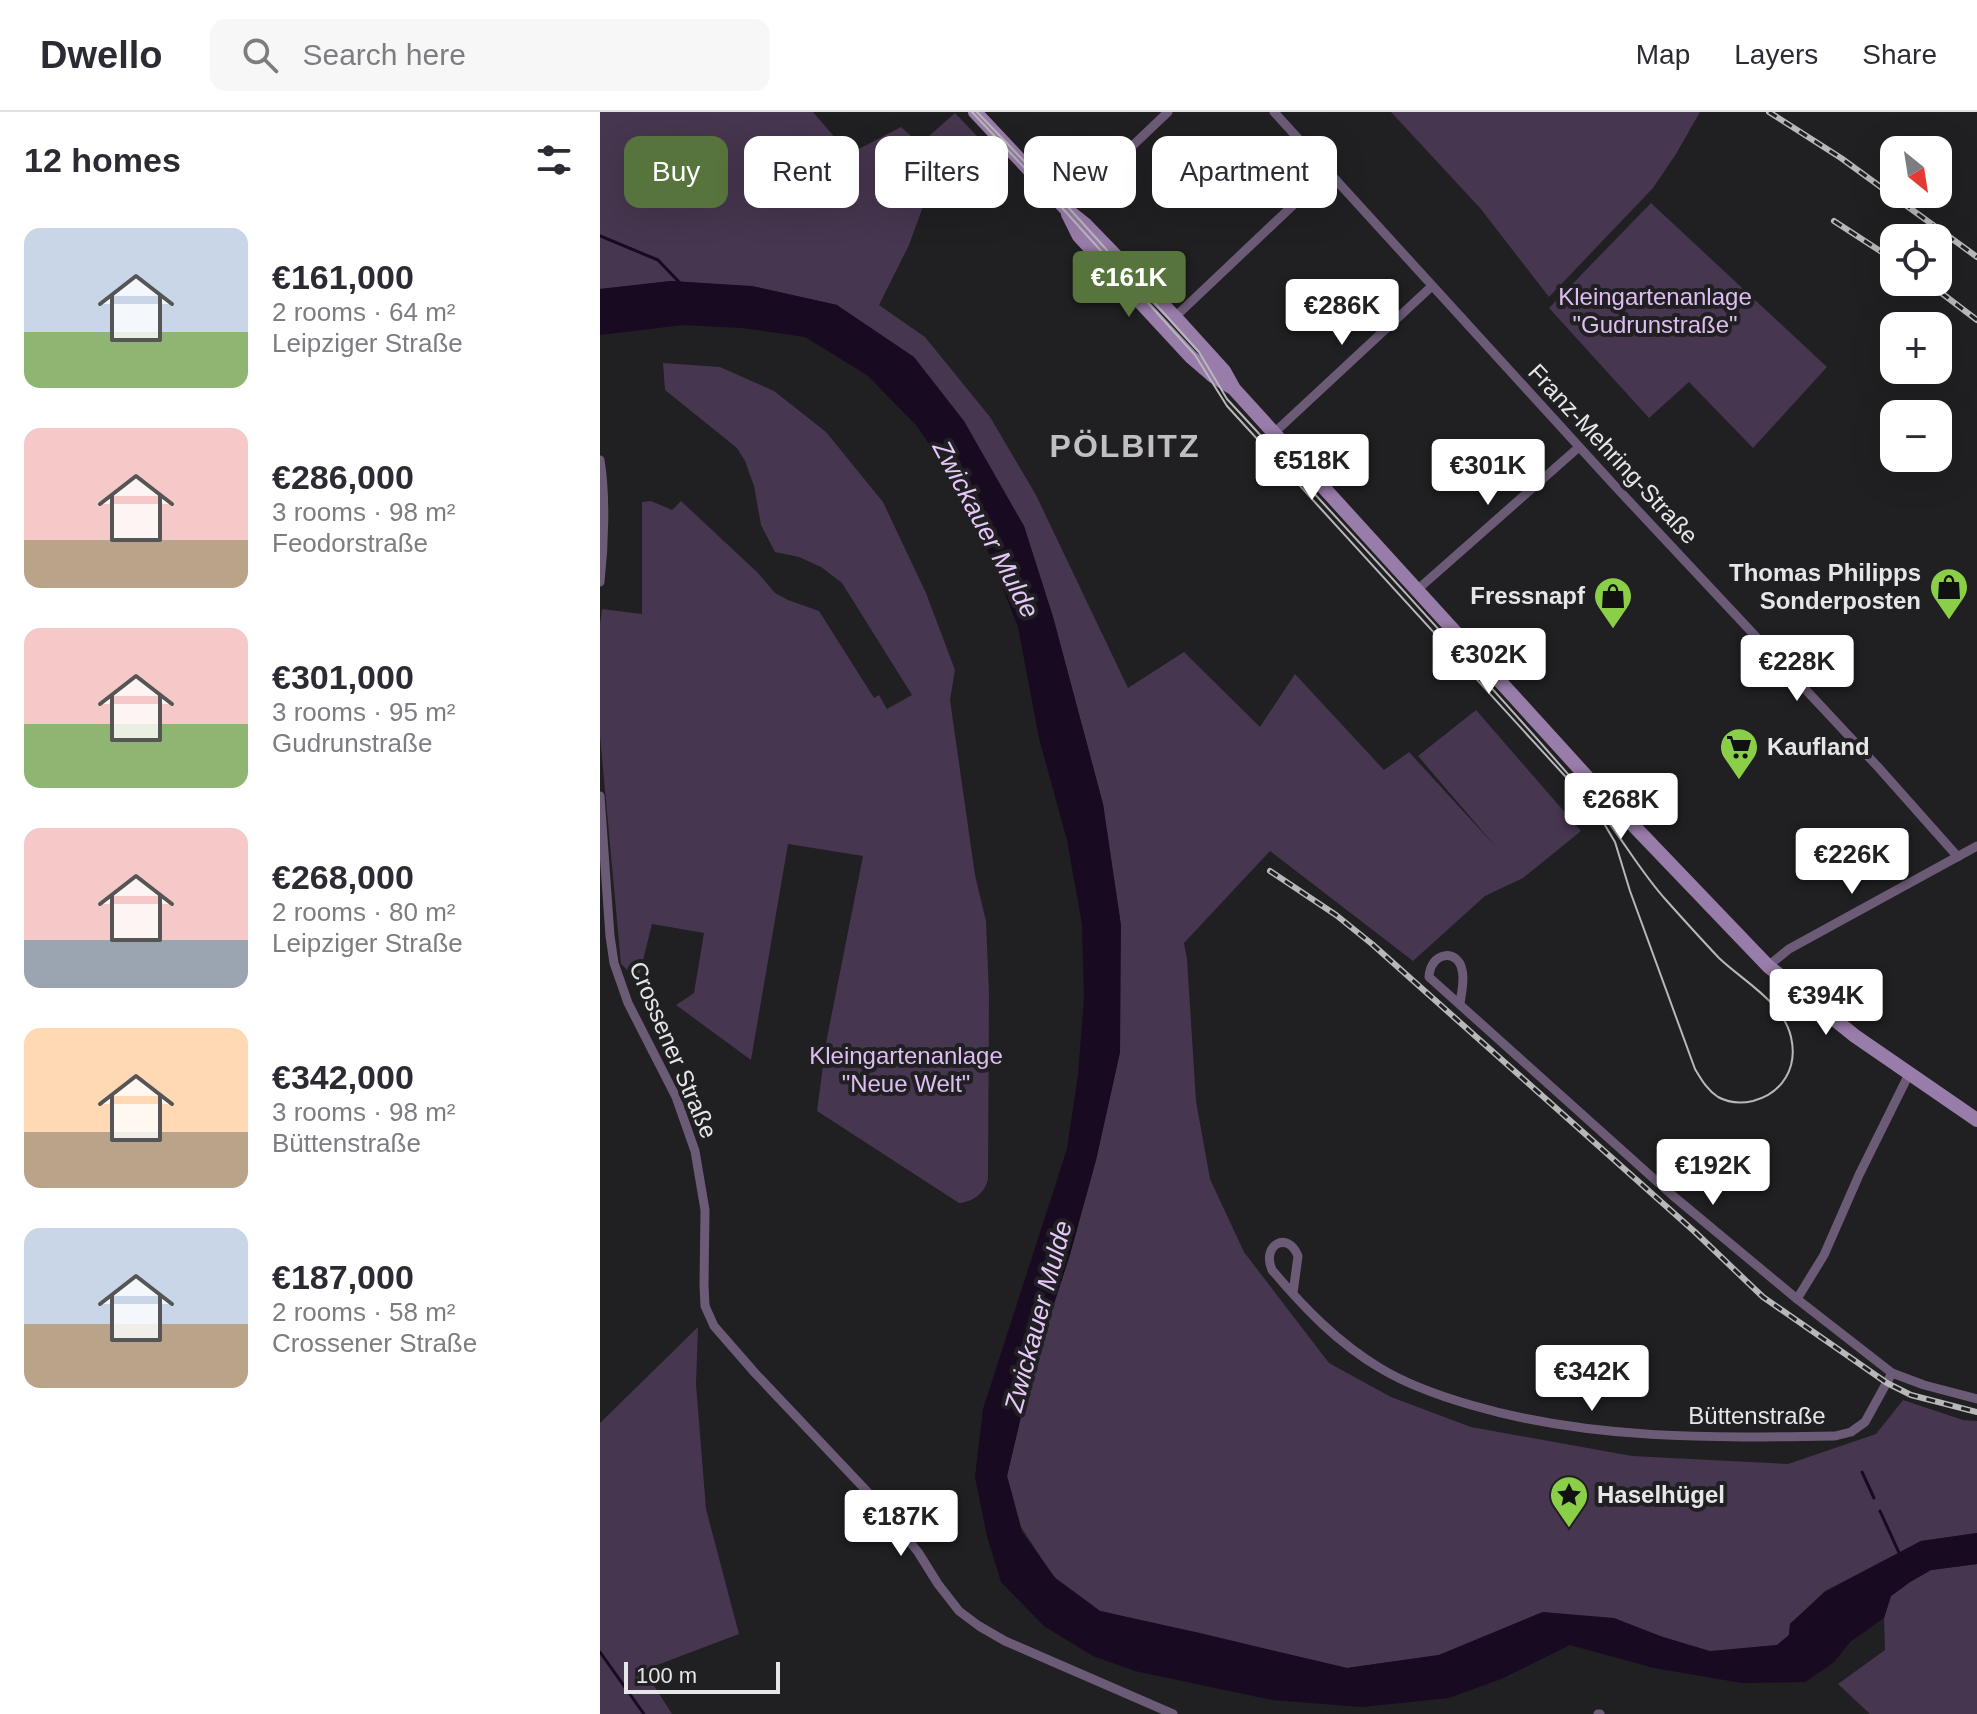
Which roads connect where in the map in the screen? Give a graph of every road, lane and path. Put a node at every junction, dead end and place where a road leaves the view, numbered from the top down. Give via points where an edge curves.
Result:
1 (975, 112) edge
2 (1168, 112) edge
3 (1274, 112) edge
4 (1296, 136) edge
5 (1337, 182) edge
6 (1290, 208) edge
7 (1066, 209) junction
8 (1432, 286) junction
9 (1175, 317) junction
10 (1234, 389) junction
11 (1275, 432) junction
12 (1579, 447) junction
13 (600, 460) edge
14 (600, 582) edge
15 (1417, 590) junction
16 (600, 796) edge
17 (1977, 846) edge
18 (1958, 857) junction
19 (1768, 966) junction
20 (1460, 1004) junction
21 (1909, 1074) junction
22 (1977, 1120) edge
23 (1293, 1293) junction
24 (1797, 1299) junction
25 (1892, 1373) junction
26 (1977, 1399) edge
27 (1173, 1714) edge

1 - 7 street
2 - 7 street
3 - 4 street, Franz-Mehring-Straße
5 - 8 street, Franz-Mehring-Straße
6 - 9 street
7 - 9 street
7 - 10 street via 1079,236 1191,357
8 - 11 street
8 - 12 street, Franz-Mehring-Straße
9 - 10 street
10 - 11 street
11 - 15 street
12 - 15 street
12 - 18 street, Franz-Mehring-Straße
13 - 14 street
15 - 19 street
16 - 27 street, Crossener Straße via 614,963 695,1151 705,1210 705,1306 714,1326 879,1504 959,1611 1005,1641
17 - 18 street
18 - 19 street via 1789,949
19 - 21 street
20 - 20 street via 1429,977 1430,965 1439,957 1459,961
20 - 24 street via 1672,1195
21 - 22 street
21 - 24 street via 1824,1255
23 - 23 street, Büttenstraße via 1268,1261 1270,1250 1284,1242 1298,1256
23 - 25 street, Büttenstraße via 1325,1328 1381,1369 1439,1396 1584,1429 1725,1438 1835,1436 1865,1422
24 - 25 street
25 - 26 street

